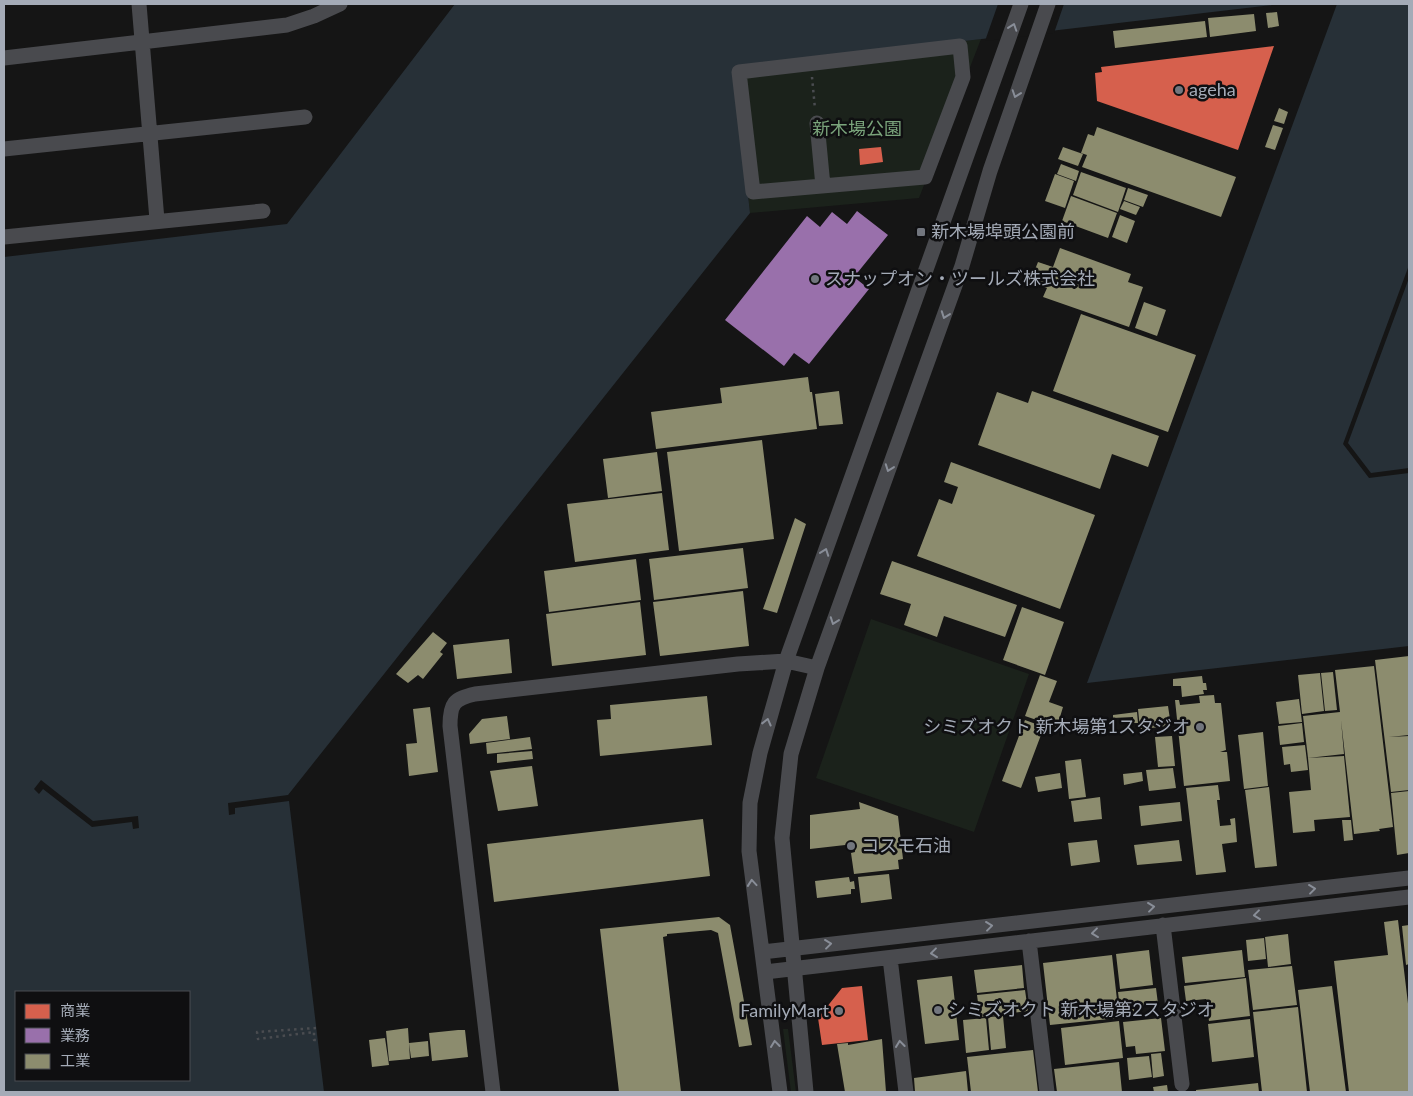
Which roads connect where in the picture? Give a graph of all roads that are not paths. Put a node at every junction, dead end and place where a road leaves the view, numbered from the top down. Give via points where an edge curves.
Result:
1 (139, 4) edge
2 (340, 4) edge
3 (1022, 4) edge
4 (1048, 4) edge
5 (142, 42) junction
6 (4, 58) edge
7 (305, 117) dead end
8 (817, 123) road end
9 (150, 134) junction
10 (4, 149) edge
11 (823, 186) junction
12 (263, 211) dead end
13 (157, 220) junction
14 (4, 237) edge
15 (786, 661) junction
16 (817, 668) junction
17 (1409, 878) edge
18 (1355, 884) junction
19 (1409, 897) edge
20 (1356, 903) junction
21 (1163, 925) junction
22 (1029, 941) junction
23 (792, 949) junction
24 (762, 952) junction
25 (890, 958) junction
26 (793, 969) junction
27 (765, 972) junction
28 (1182, 1084) dead end
29 (493, 1092) edge
30 (780, 1092) edge
31 (806, 1092) edge
32 (906, 1092) edge
33 (1047, 1092) edge

1 - 5 street
2 - 5 street via 287,25
15 -> 3 street
4 -> 16 street via 990,171 962,266
5 - 6 street
5 - 9 street
7 - 9 street
8 - 11 street
9 - 10 street
9 - 13 street
11 - 11 street via 925,177 963,77 960,46 739,72 753,192
12 - 13 street
13 - 14 street
15 - 16 street
24 -> 15 street via 749,851 750,803 762,744
15 - 29 street via 475,694 458,699 451,708 450,726
16 - 23 street via 791,754 784,805 782,838
17 - 18 street
18 - 20 street
23 -> 18 street
19 - 20 street
20 -> 21 street
21 -> 22 street
21 - 28 street
22 -> 25 street
22 - 33 street
23 - 24 street
23 - 26 street
24 - 27 street
25 - 26 street
32 -> 25 street
26 - 27 street
26 - 31 street
30 -> 27 street

